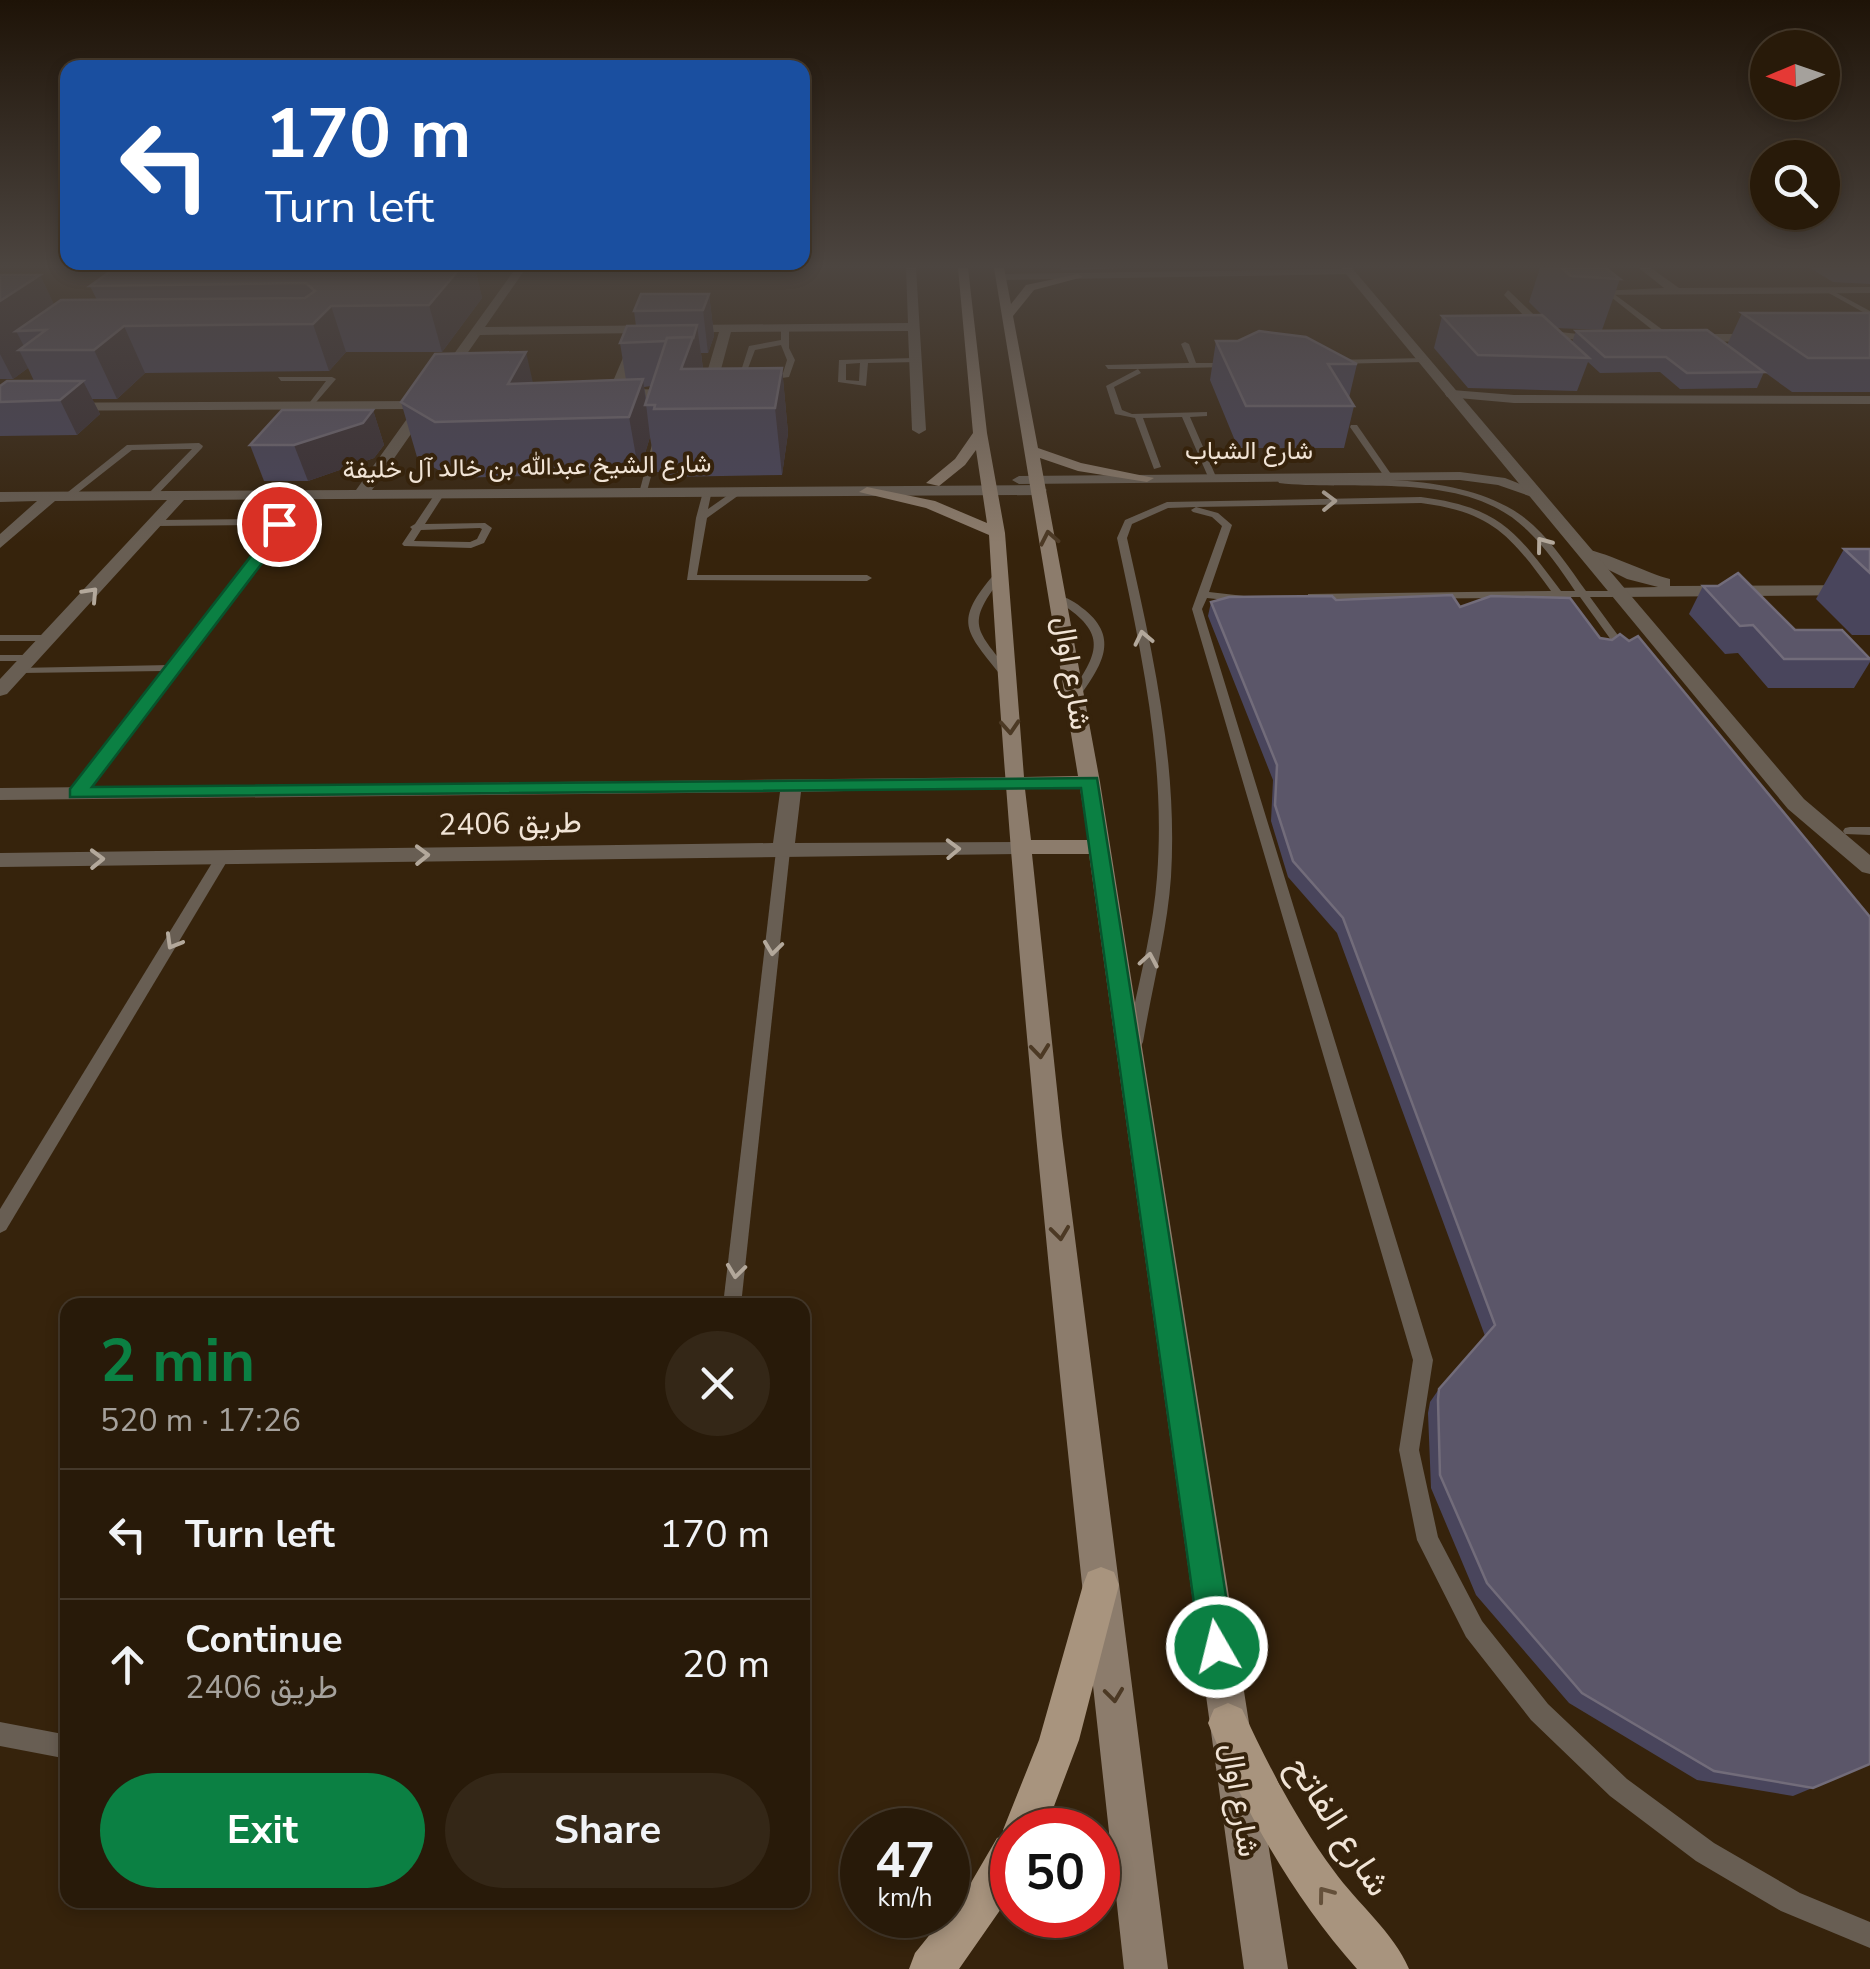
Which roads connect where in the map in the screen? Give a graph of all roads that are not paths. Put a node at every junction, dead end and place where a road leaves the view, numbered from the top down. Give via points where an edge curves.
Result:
1 (456, 360) edge
2 (748, 360) edge
3 (791, 360) edge
4 (915, 360) joint
5 (972, 360) edge
6 (1016, 360) edge
7 (1191, 360) edge
8 (1423, 360) joint
9 (699, 361) edge
10 (717, 361) joint
11 (628, 362) joint
12 (646, 362) edge
13 (864, 362) dead end
14 (1320, 362) edge
15 (1248, 364) edge
16 (1151, 366) junction
17 (1193, 366) junction
18 (1108, 367) dead end
19 (281, 379) edge
20 (1760, 380) edge
21 (16, 387) edge
22 (1452, 394) junction
23 (0, 399) edge
24 (447, 400) edge
25 (1514, 400) junction
26 (1788, 400) junction
27 (1870, 400) edge
28 (426, 403) junction
29 (311, 406) junction
30 (0, 407) edge
31 (1468, 413) junction
32 (1204, 414) dead end
33 (1185, 415) junction
34 (1138, 416) junction
35 (642, 426) edge
36 (1354, 427) edge
37 (918, 430) dead end
38 (980, 433) junction
39 (1497, 447) junction
40 (1031, 450) junction
41 (1152, 472) junction
42 (1460, 476) junction
43 (1389, 477) junction
44 (1213, 479) junction
45 (1267, 480) junction
46 (934, 483) junction
47 (1038, 484) junction
48 (991, 486) junction
49 (707, 490) junction
50 (748, 490) junction
51 (642, 491) junction
52 (867, 492) junction
53 (440, 493) junction
54 (1535, 493) junction
55 (362, 494) junction
56 (152, 495) junction
57 (181, 495) junction
58 (60, 496) junction
59 (0, 497) edge
60 (1167, 505) junction
61 (701, 518) junction
62 (157, 523) junction
63 (415, 527) junction
64 (997, 533) junction
65 (0, 543) edge
66 (1585, 552) junction
67 (1000, 574) junction
68 (867, 578) dead end
69 (1870, 590) edge
70 (1724, 592) junction
71 (1619, 593) junction
72 (1203, 595) junction
73 (1558, 595) junction
74 (1582, 596) junction
75 (1303, 597) edge
76 (1060, 598) junction
77 (1254, 598) edge
78 (1578, 620) edge
79 (0, 638) edge
80 (50, 638) junction
81 (1623, 649) edge
82 (0, 658) edge
83 (26, 664) junction
84 (173, 668) junction
85 (1007, 676) junction
86 (0, 690) edge
87 (1076, 694) junction
88 (1775, 778) junction
89 (1090, 782) junction
90 (1014, 783) junction
91 (790, 787) junction
92 (77, 793) junction
93 (0, 794) edge
94 (1860, 831) edge
95 (1870, 846) edge
96 (1020, 847) junction
97 (1100, 847) junction
98 (783, 851) junction
99 (222, 858) junction
100 (0, 860) edge
101 (1870, 867) edge
102 (1132, 1056) junction
103 (0, 1226) edge
104 (733, 1298) edge
105 (1101, 1585) junction
106 (1228, 1724) junction
107 (0, 1734) edge
108 (60, 1746) edge
109 (1035, 1808) edge
110 (990, 1891) edge
111 (1870, 1934) edge
112 (931, 1969) edge
113 (1146, 1969) edge
114 (1266, 1969) edge
115 (1387, 1969) edge

1 - 28 street
2 - 3 lane via 743,372 760,379 786,376
4 - 13 lane
4 - 37 street
5 - 38 main road, شارع اوال
6 - 40 main road, شارع اوال
7 - 17 lane
8 - 14 lane
8 - 22 street
9 - 10 street
10 - 11 street via 706,392 622,395 616,392
11 - 12 street
15 - 17 lane
16 - 17 lane
16 - 18 lane
16 - 34 lane via 1110,386 1118,412
19 - 29 lane via 332,380
20 - 26 street
21 - 23 street
22 - 25 street
22 - 31 street
24 - 28 lane
25 - 26 street
25 - 31 street
26 - 27 street
28 - 29 street
28 - 55 street
29 - 30 street
31 - 39 street
32 - 33 lane
33 - 34 lane
33 - 44 lane
34 - 41 lane
35 - 51 lane via 662,426
36 - 43 lane
38 - 46 main road
38 - 48 main road, شارع اوال
39 - 42 street via 1490,465
39 - 54 street
40 - 41 main road via 1078,467
40 - 47 main road, شارع اوال
41 - 44 street, شارع الشباب
41 - 47 street, شارع الشباب
42 - 43 street, شارع الشباب
42 - 54 street, شارع الشباب
43 - 45 street, شارع الشباب
44 - 45 street, شارع الشباب
74 -> 45 lane via 1530,526 1483,500 1419,487
46 - 48 street, شارع الشيخ عبدالله بن خالد آل خليفة
46 - 50 street, شارع الشيخ عبدالله بن خالد آل خليفة
47 - 48 street, شارع الشيخ عبدالله بن خالد آل خليفة
76 -> 47 main road, شارع اوال
48 - 52 street, شارع الشيخ عبدالله بن خالد آل خليفة
48 - 64 main road, شارع اوال
49 - 50 street, شارع الشيخ عبدالله بن خالد آل خليفة
49 - 51 street, شارع الشيخ عبدالله بن خالد آل خليفة
49 - 61 lane
50 - 52 street, شارع الشيخ عبدالله بن خالد آل خليفة
50 - 61 lane
51 - 53 street, شارع الشيخ عبدالله بن خالد آل خليفة
52 - 64 main road via 930,504
53 - 55 street, شارع الشيخ عبدالله بن خالد آل خليفة
53 - 63 lane
54 - 66 street
55 - 57 street, شارع الشيخ عبدالله بن خالد آل خليفة
56 - 57 street, شارع الشيخ عبدالله بن خالد آل خليفة
56 - 58 street, شارع الشيخ عبدالله بن خالد آل خليفة
56 - 58 lane via 200,446 130,447
57 - 62 street
58 - 59 street, شارع الشيخ عبدالله بن خالد آل خليفة
58 - 65 street
60 - 72 lane via 1205,511 1227,526
60 -> 73 lane via 1456,504 1507,528
102 -> 60 lane via 1164,880 1166,794 1150,668 1122,538 1136,516
61 - 68 lane via 688,574 695,580
80 -> 62 street
62 - 84 lane via 281,527
63 - 63 lane via 407,544 471,545 487,530
64 - 67 main road, شارع اوال
66 - 70 street via 1632,575
66 - 71 street
67 - 85 main road, شارع اوال
67 - 85 lane via 974,602 969,619
69 - 70 street
70 - 71 street
71 - 74 lane
71 - 88 street
72 - 77 lane
72 - 111 lane via 1197,610 1423,1360 1407,1426 1423,1537 1478,1640 1521,1694 1630,1795 1782,1899
73 - 74 lane
73 - 75 lane
73 - 78 lane
74 - 81 lane
76 - 87 main road, شارع اوال
76 - 87 lane via 1095,624 1102,648
79 - 80 lane
80 - 83 street
82 - 83 lane
83 - 84 lane
83 - 86 street
84 - 92 lane
85 -> 90 main road, شارع اوال
87 - 89 main road, شارع اوال
88 - 94 street
88 - 101 street
89 - 90 main road
89 - 97 main road, شارع اوال
90 - 91 street, طريق 2406
90 - 96 main road, شارع اوال
91 - 92 street, طريق 2406
91 - 98 street
92 - 93 street, طريق 2406
94 - 95 street
96 - 97 main road
98 -> 96 street, طريق 2406
96 -> 105 main road, شارع اوال
97 - 102 main road, شارع اوال
99 -> 98 street, طريق 2406
98 -> 104 lane
100 -> 99 street, طريق 2406
99 -> 103 lane
102 - 106 main road, شارع اوال
105 - 109 main road via 1070,1714
105 -> 113 main road, شارع اوال
106 - 114 main road, شارع اوال
115 -> 106 main road, شارع الفاتح via 1320,1890
107 - 108 lane
110 - 112 main road

